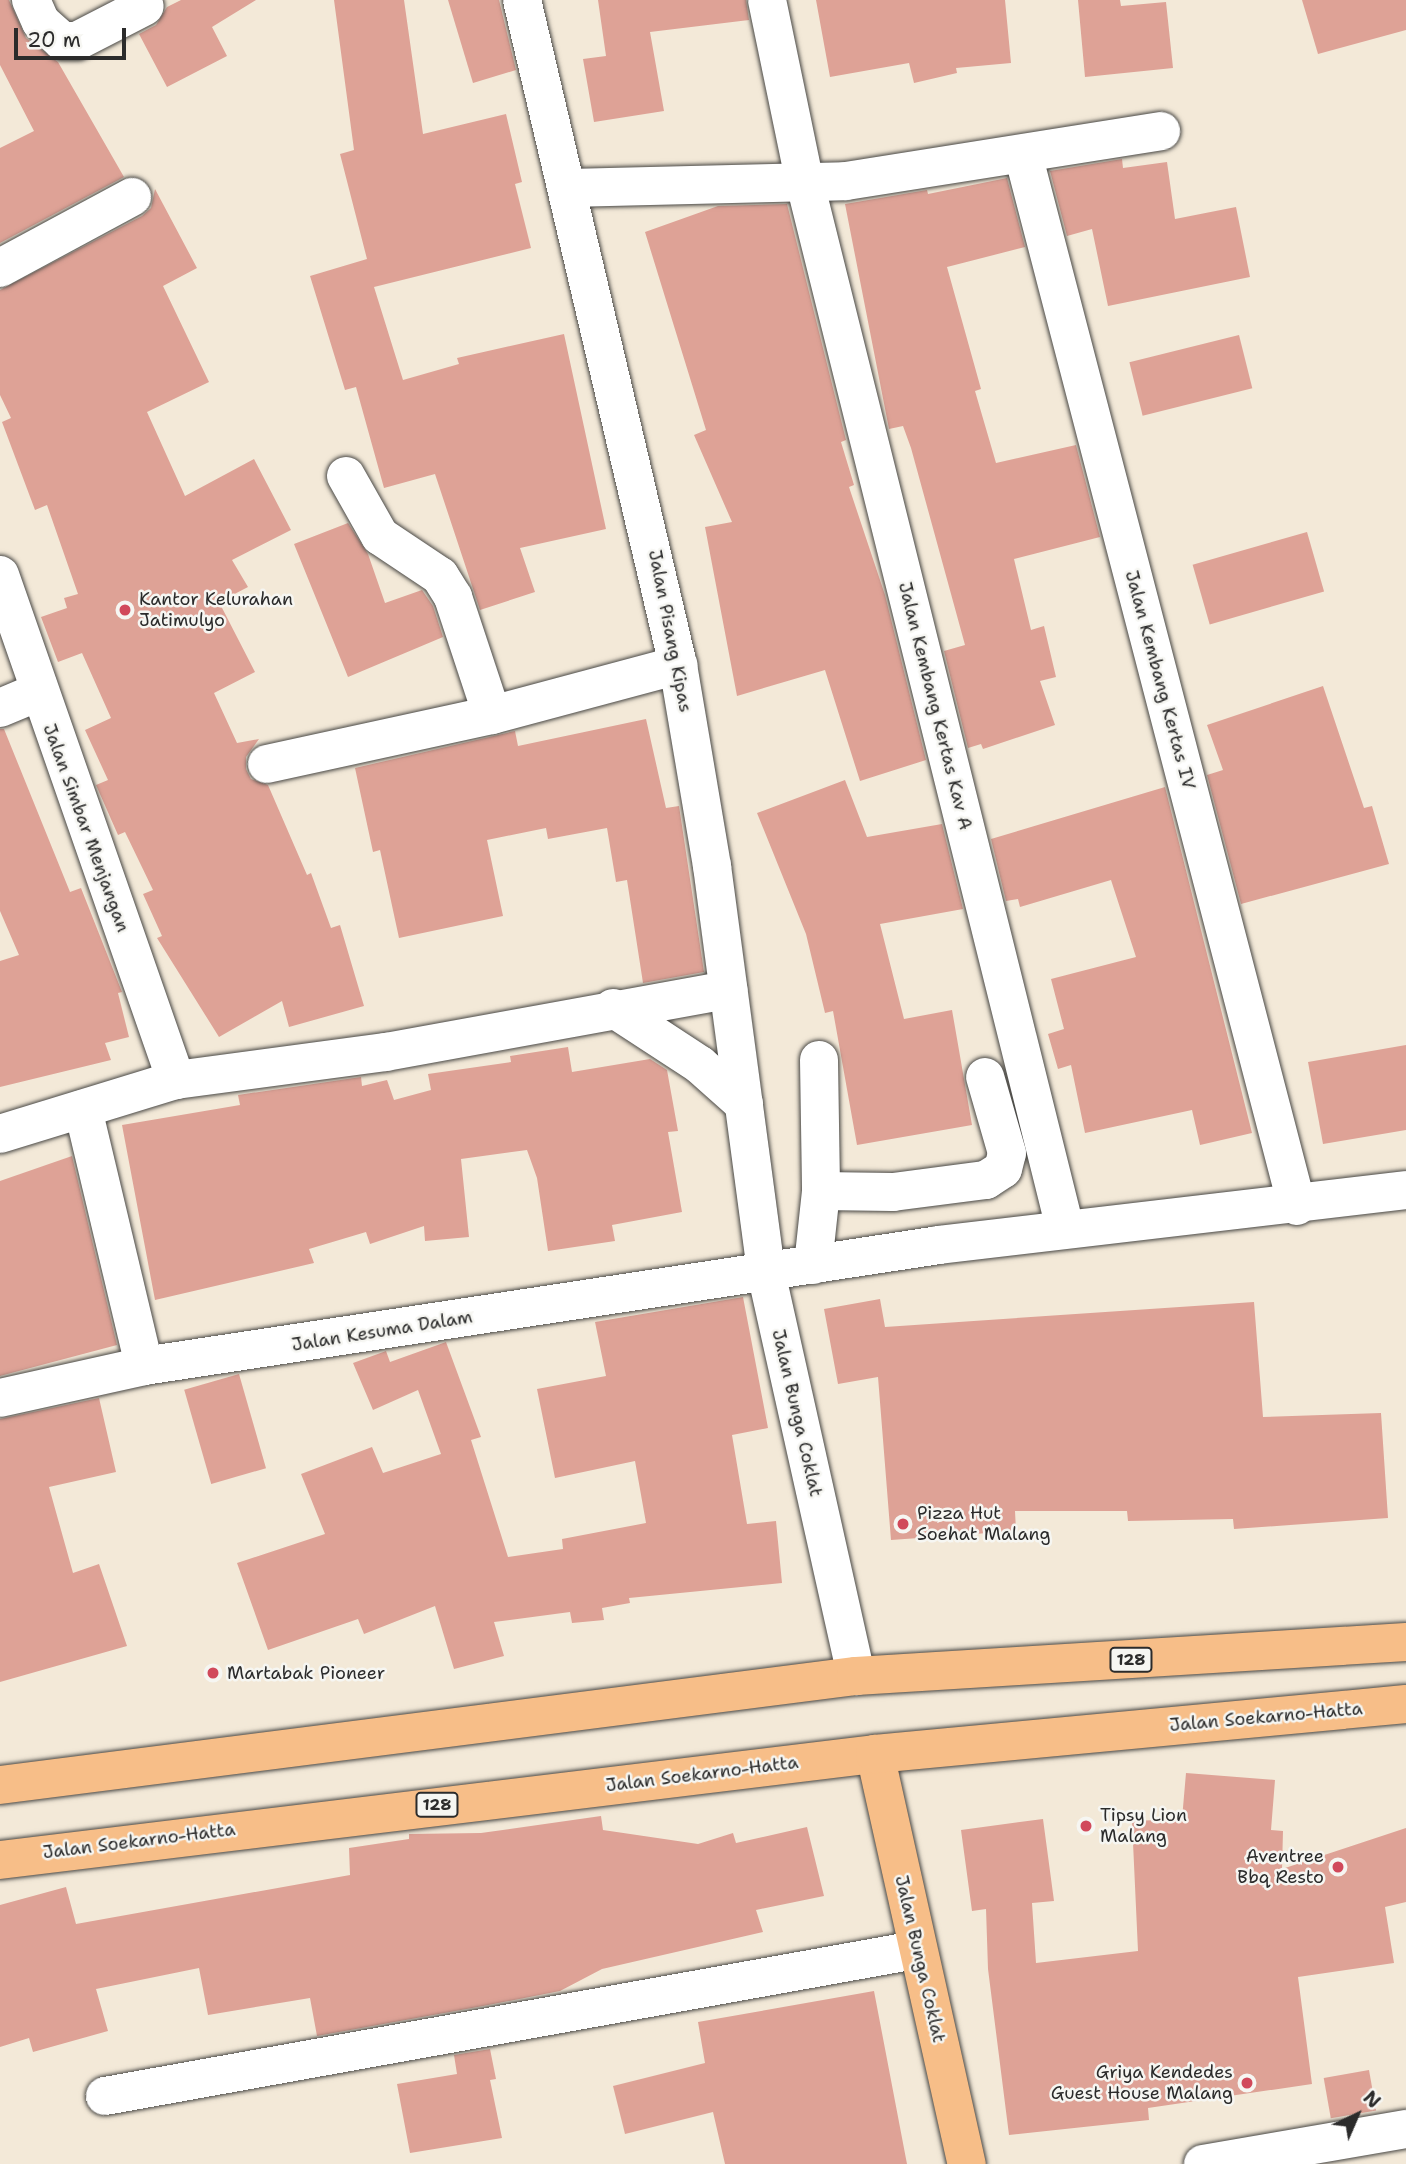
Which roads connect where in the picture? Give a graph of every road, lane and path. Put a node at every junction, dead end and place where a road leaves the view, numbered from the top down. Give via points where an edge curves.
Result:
1 (31, 0) edge
2 (522, 0) edge
3 (767, 0) edge
4 (145, 6) dead end
5 (1161, 131) dead end
6 (1023, 154) junction
7 (805, 183) junction
8 (567, 188) junction
9 (132, 197) dead end
10 (0, 268) edge
11 (346, 476) dead end
12 (0, 575) edge
13 (678, 665) junction
14 (38, 692) junction
15 (0, 708) edge
16 (492, 715) junction
17 (267, 764) dead end
18 (728, 990) junction
19 (614, 1007) junction
20 (819, 1060) dead end
21 (985, 1077) dead end
22 (176, 1080) junction
23 (744, 1104) junction
24 (83, 1109) junction
25 (0, 1134) edge
26 (1406, 1190) edge
27 (821, 1191) junction
28 (1297, 1206) junction
29 (1065, 1228) junction
30 (813, 1265) junction
31 (766, 1272) junction
32 (144, 1366) junction
33 (0, 1398) edge
34 (1406, 1642) edge
35 (856, 1676) junction
36 (1406, 1704) edge
37 (875, 1754) junction
38 (0, 1785) edge
39 (0, 1860) edge
40 (916, 1950) junction
41 (105, 2096) dead end
42 (1406, 2129) edge
43 (1310, 2155) edge
44 (967, 2164) edge
45 (1203, 2164) edge

1 - 4 street via 41,22 62,41 77,41
2 - 8 street, Jalan Pisang Kipas
3 - 7 street, Jalan Kembang Kertas Kav A
5 - 6 street
6 - 7 street
6 - 28 street, Jalan Kembang Kertas IV
7 - 8 street
7 - 29 street, Jalan Kembang Kertas Kav A
8 - 13 street, Jalan Pisang Kipas
9 - 10 street
11 - 16 street via 380,536 440,576 453,597
12 - 14 street, Jalan Simbar Menjangan
13 - 16 street
13 - 18 street, Jalan Pisang Kipas
14 - 15 street
14 - 22 street, Jalan Simbar Menjangan
16 - 17 street
18 - 19 street
18 - 23 street, Jalan Pisang Kipas
19 - 22 street via 386,1052
19 - 23 street via 700,1065
20 - 27 street
21 - 27 street via 1007,1153 1003,1169 986,1180 893,1192
22 - 24 street
23 - 31 street, Jalan Pisang Kipas
24 - 25 street
24 - 32 street
26 - 28 street, Jalan Kesuma Dalam
27 - 30 street
28 - 29 street, Jalan Kesuma Dalam
29 - 30 street, Jalan Kesuma Dalam
30 - 31 street, Jalan Kesuma Dalam
31 - 32 street, Jalan Kesuma Dalam
31 - 35 street, Jalan Bunga Coklat
32 - 33 street, Jalan Kesuma Dalam
34 - 35 main road, 128
35 - 38 main road, 128
36 - 37 main road, Jalan Soekarno-Hatta / 128
37 - 39 main road, Jalan Soekarno-Hatta / 128
37 - 40 main road, Jalan Bunga Coklat
40 - 41 street
40 - 44 main road, Jalan Bunga Coklat
42 - 43 street
43 - 45 street

